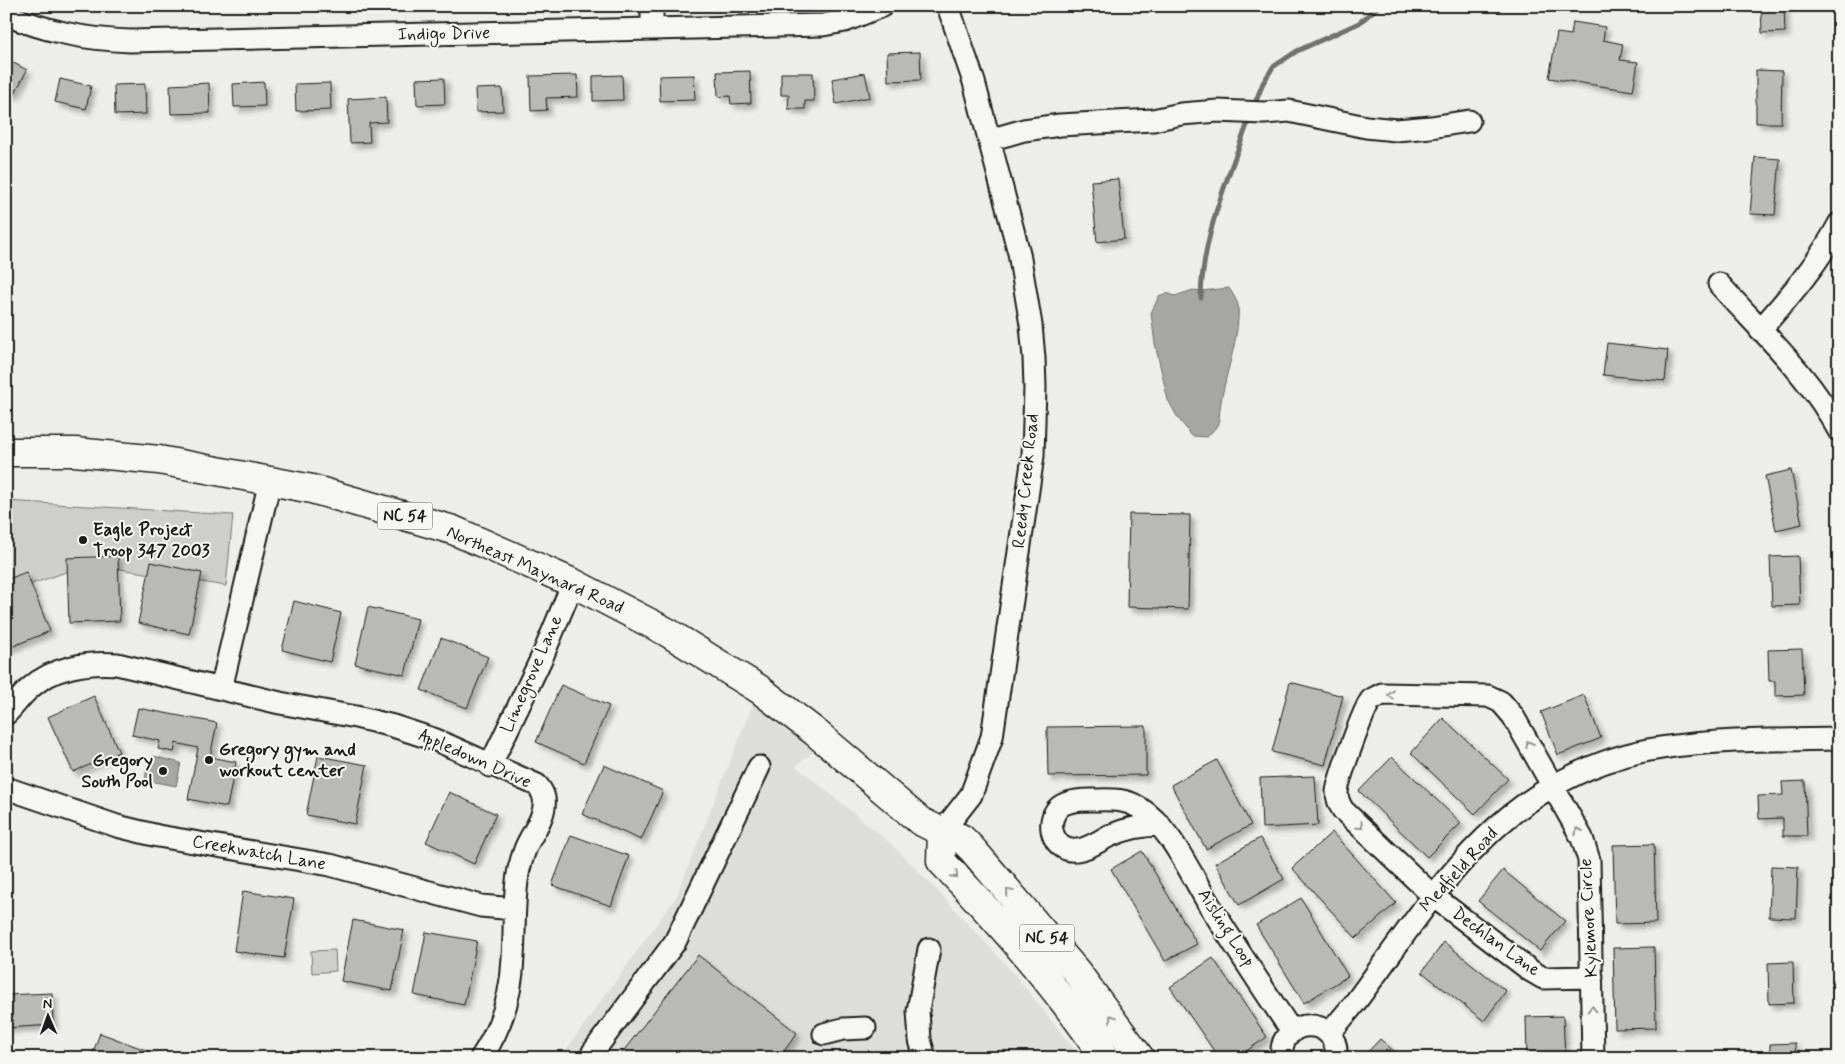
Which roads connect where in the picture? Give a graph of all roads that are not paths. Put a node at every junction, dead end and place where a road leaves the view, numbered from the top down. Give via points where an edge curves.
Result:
1 (652, 6) edge
2 (882, 6) edge
3 (948, 6) edge
4 (6, 15) edge
5 (652, 29) junction
6 (1469, 121) dead end
7 (989, 140) junction
8 (1839, 224) edge
9 (1719, 284) dead end
10 (1760, 330) junction
11 (1839, 431) edge
12 (6, 452) edge
13 (270, 481) junction
14 (573, 583) junction
15 (221, 689) junction
16 (6, 714) edge
17 (1839, 739) edge
18 (490, 766) junction
19 (759, 766) dead end
20 (1553, 787) junction
21 (6, 788) edge
22 (1160, 825) dead end
23 (942, 832) junction
24 (1433, 896) junction
25 (514, 909) junction
26 (929, 949) dead end
27 (1592, 977) junction
28 (865, 1028) dead end
29 (1292, 1032) junction
30 (824, 1034) dead end
31 (1329, 1034) junction
32 (481, 1058) edge
33 (591, 1058) edge
34 (926, 1058) edge
35 (1105, 1058) edge
36 (1140, 1058) edge
37 (1282, 1058) edge
38 (1336, 1058) edge
39 (1593, 1058) edge

1 - 5 street
2 - 5 street, Indigo Drive via 845,21 823,25
3 - 7 street, Reedy Creek Road via 974,82
4 - 5 street, Indigo Drive via 63,34 94,40 130,41
6 - 7 street via 1396,130 1289,111 1218,111 1153,120 1060,125 1024,130
7 - 23 street, Reedy Creek Road via 1019,253 1030,325 1035,387 1033,456 992,738 971,795
8 - 10 street via 1793,293
9 - 10 street
10 - 11 street via 1811,386
12 - 13 main road, Northeast Maynard Road / NC 54 via 75,452 158,460
13 - 14 main road, Northeast Maynard Road / NC 54 via 453,530
13 - 15 street
14 - 18 street, Limegrove Lane
14 - 23 main road, Northeast Maynard Road / NC 54 via 666,632 759,689 920,821
15 - 16 street, Appledown Drive via 117,664 81,664 45,677
15 - 18 street, Appledown Drive via 393,726 436,740
17 - 20 street, Medfield Road via 1714,742 1659,748 1613,760
18 - 25 street, Appledown Drive via 536,785 544,798 543,812 519,870
19 - 33 street via 675,942
20 - 24 street, Medfield Road via 1489,833
20 -> 24 street, Kylemore Circle via 1501,702 1488,696 1382,694 1372,700 1349,754 1337,790 1338,802
27 -> 20 street, Kylemore Circle via 1589,860 1582,838
21 - 25 street, Creekwatch Lane via 117,826 158,836 330,865 481,906
22 - 29 street, Aisling Loop
23 -> 35 main road, NC 54 via 941,861 1059,993
36 -> 23 main road, Northeast Maynard Road / NC 54 via 1076,971 972,849 961,838
24 - 27 street, Dechlan Lane via 1543,978
24 - 31 street, Medfield Road
25 - 32 street, Appledown Drive via 508,997 499,1027
26 - 34 street via 918,1011 920,1040
39 -> 27 street, Kylemore Circle
28 - 30 street
29 - 31 street via 1307,1025 1323,1028
29 - 37 street via 1282,1047
31 - 38 street via 1335,1041

